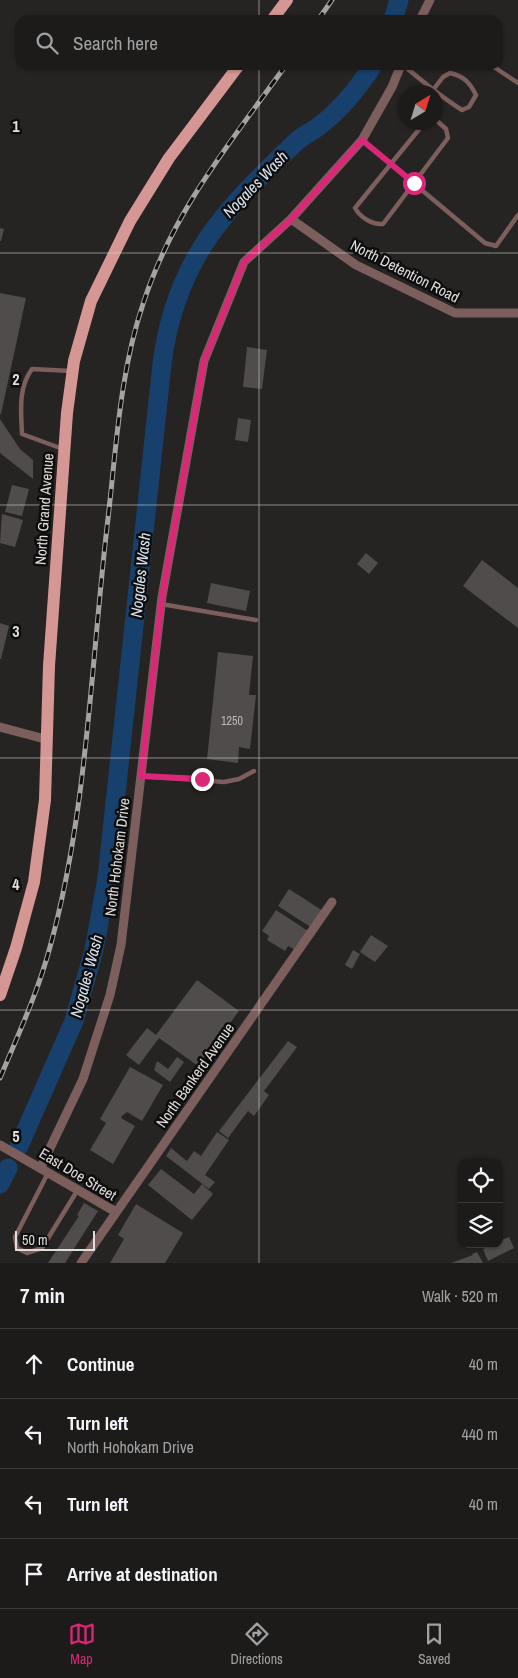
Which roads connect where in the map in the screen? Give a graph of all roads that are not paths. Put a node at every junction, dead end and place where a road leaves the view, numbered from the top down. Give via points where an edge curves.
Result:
1 (287, 0) edge
2 (430, 0) edge
3 (276, 15) edge
4 (424, 15) edge
5 (235, 70) edge
6 (400, 70) edge
7 (408, 70) edge
8 (499, 70) edge
9 (518, 83) edge
10 (427, 85) edge
11 (433, 90) joint
12 (443, 127) edge
13 (418, 130) edge
14 (362, 140) junction
15 (390, 163) junction
16 (414, 183) junction
17 (518, 216) edge
18 (291, 219) junction
19 (518, 313) edge
20 (72, 371) junction
21 (64, 450) junction
22 (161, 604) junction
23 (256, 620) dead end
24 (0, 726) edge
25 (45, 739) junction
26 (254, 771) dead end
27 (141, 776) junction
28 (332, 902) dead end
29 (0, 996) edge
30 (0, 1145) edge
31 (45, 1169) junction
32 (78, 1189) junction
33 (116, 1212) junction
34 (81, 1263) edge

1 - 3 main road
2 - 4 street
5 - 20 main road, North Grand Avenue via 169,158 130,220 91,301
6 - 14 street, North Hohokam Drive
7 - 10 lane
8 - 9 lane
11 - 11 lane via 462,110 469,107 476,94 471,84 460,75 450,73
12 - 16 lane via 448,138
13 - 15 lane
14 - 15 lane
14 - 18 street, North Hohokam Drive
15 - 16 lane
15 - 16 lane via 355,208 358,213 378,225 383,224
16 - 17 lane via 485,243 496,246
18 - 19 street, North Detention Road via 356,265 455,313
18 - 22 street, North Hohokam Drive via 244,262 204,361
20 - 21 main road, North Grand Avenue
20 - 21 lane via 32,369 24,381 21,406 22,434
21 - 25 main road, North Grand Avenue
22 - 23 lane
22 - 27 street, North Hohokam Drive
24 - 25 street
25 - 29 main road, North Grand Avenue via 45,800 34,882
26 - 27 lane via 224,782
27 - 31 street, North Hohokam Drive via 121,944 110,995 83,1079
28 - 33 street, North Bankerd Avenue
30 - 31 street, East Doe Street
31 - 32 street, East Doe Street
31 - 32 lane via 15,1237 17,1248 27,1253 42,1248
32 - 33 street, East Doe Street
33 - 34 street, North Bankerd Avenue

